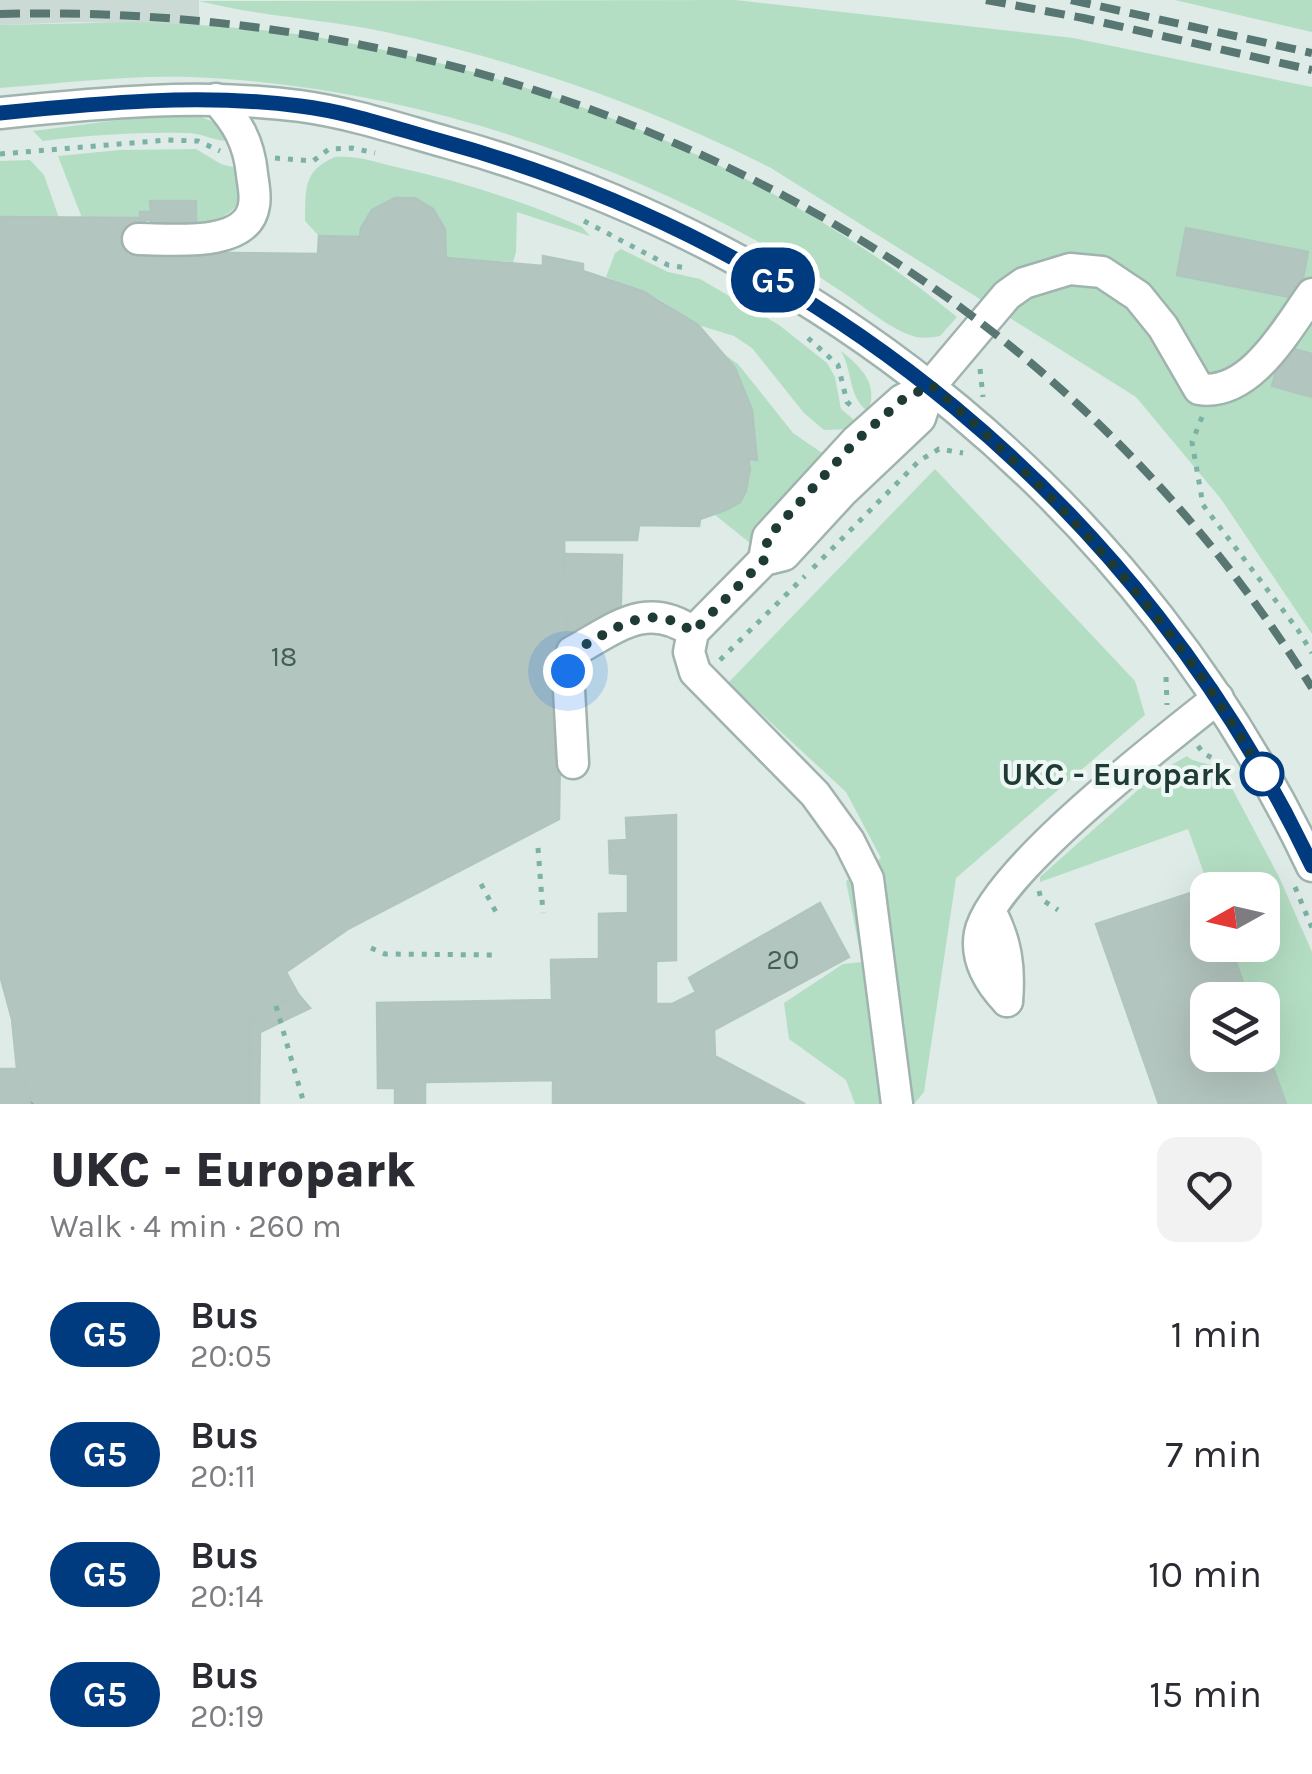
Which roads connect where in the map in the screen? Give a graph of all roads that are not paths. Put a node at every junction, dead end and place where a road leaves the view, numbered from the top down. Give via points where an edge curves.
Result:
1 (216, 99) junction
2 (0, 113) edge
3 (138, 238) dead end
4 (1312, 294) edge
5 (931, 385) junction
6 (693, 632) junction
7 (1218, 698) junction
8 (572, 763) dead end
9 (1312, 866) edge
10 (990, 910) dead end
11 (896, 1104) edge

1 - 2 street
1 - 3 street via 242,131 250,156 254,206 246,225 225,235
1 - 5 street via 351,114 594,190 756,269
4 - 5 street via 1257,365 1233,386 1212,391 1199,388 1138,296 1102,272 1070,269 1007,295
5 - 6 street via 902,400 856,441 768,537 764,560
5 - 7 street via 1056,500 1158,615
6 - 8 street via 678,621 645,615 572,652
6 - 11 street via 695,672 815,794 868,879
7 - 9 street
7 - 10 street via 1026,864

